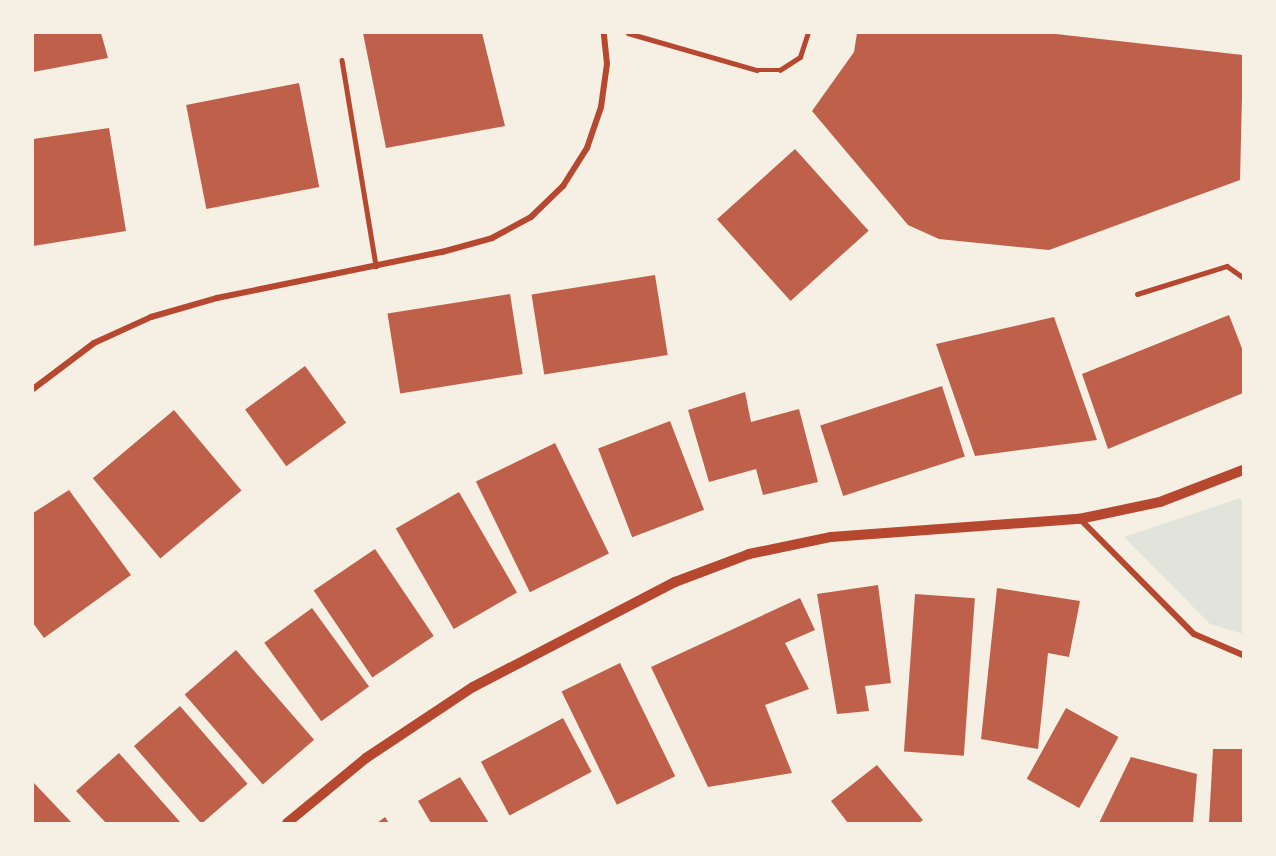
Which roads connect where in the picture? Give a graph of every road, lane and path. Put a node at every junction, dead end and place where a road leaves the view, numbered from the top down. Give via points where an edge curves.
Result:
1 (604, 33) edge
2 (628, 33) edge
3 (808, 33) edge
4 (342, 60) dead end
5 (376, 266) junction
6 (1243, 276) edge
7 (1137, 294) dead end
8 (33, 389) edge
9 (1242, 473) edge
10 (1079, 519) junction
11 (1243, 655) edge
12 (287, 823) edge

1 - 5 street via 607,64 601,107 587,148 563,186 531,217 492,238
2 - 3 lane via 758,70 780,70 800,57
4 - 5 lane
5 - 8 street via 217,298 150,317 94,343
6 - 7 lane via 1227,266
9 - 10 street via 1160,502
10 - 11 street via 1194,633
10 - 12 street via 831,537 738,558 675,582 473,687 366,758

